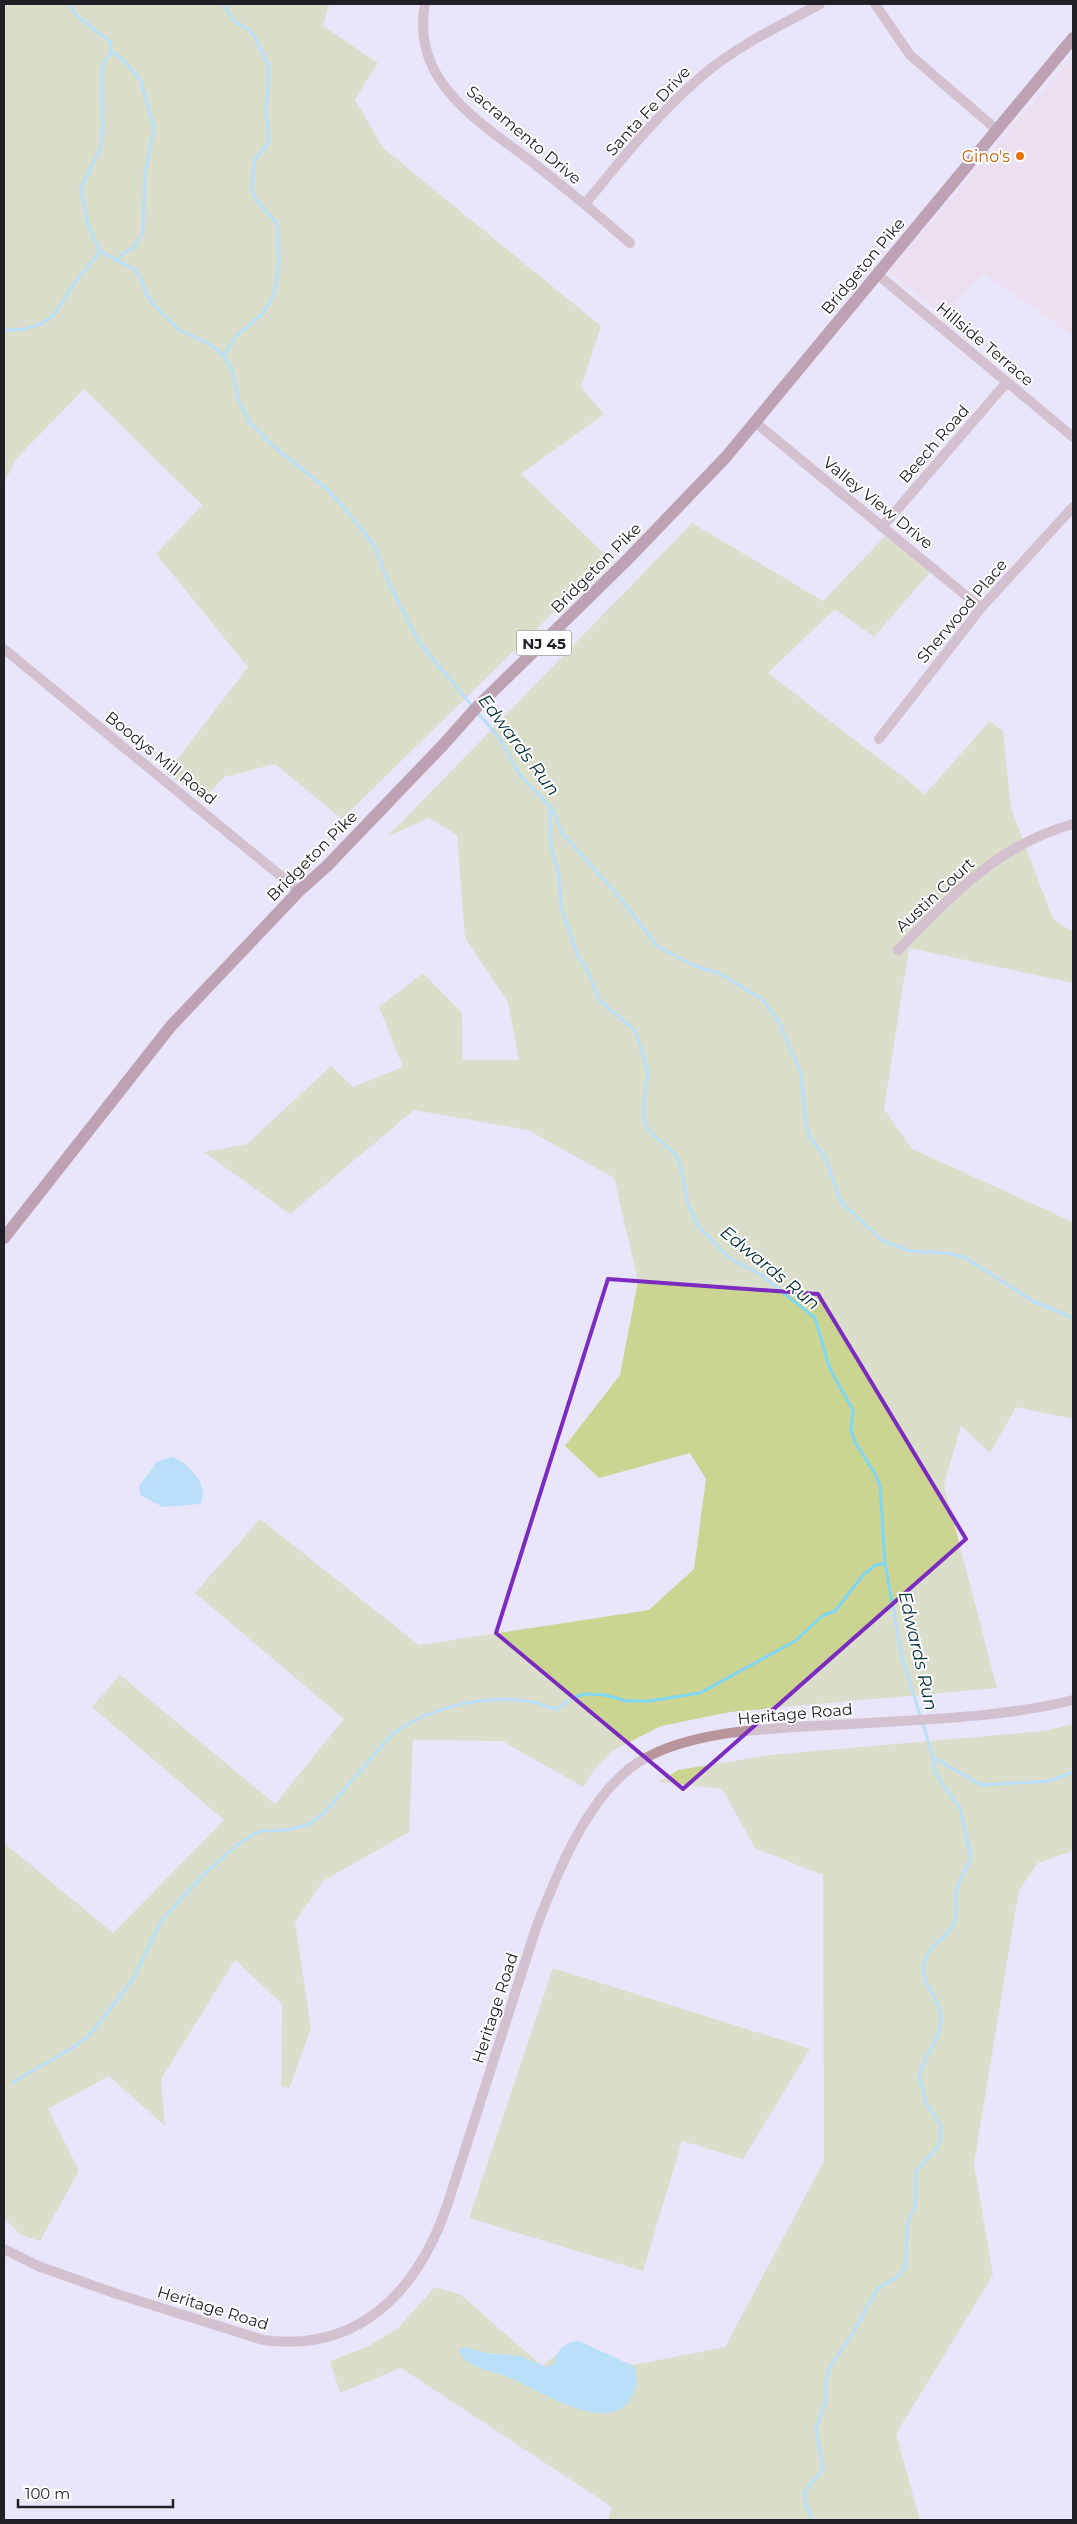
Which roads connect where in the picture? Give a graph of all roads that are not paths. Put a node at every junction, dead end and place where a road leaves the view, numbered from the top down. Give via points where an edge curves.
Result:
1 (425, 4) edge
2 (820, 4) edge
3 (875, 4) edge
4 (1073, 38) edge
5 (997, 130) junction
6 (585, 204) junction
7 (630, 242) dead end
8 (877, 274) junction
9 (1008, 382) junction
10 (756, 423) junction
11 (1073, 437) edge
12 (1073, 507) edge
13 (884, 526) junction
14 (981, 608) junction
15 (4, 649) edge
16 (879, 738) dead end
17 (1073, 824) edge
18 (299, 891) junction
19 (898, 950) dead end
20 (4, 1238) edge
21 (1073, 1700) edge
22 (4, 2249) edge

1 - 6 street, Sacramento Drive via 425,46 441,81 497,136
2 - 6 street, Santa Fe Drive via 704,74 648,129
3 - 5 street via 910,55
4 - 5 main road, Bridgeton Pike / NJ 45
5 - 8 main road, Bridgeton Pike / NJ 45
6 - 7 street, Sacramento Drive
8 - 9 street, Hillside Terrace
8 - 10 main road, Bridgeton Pike / NJ 45
9 - 11 street, Hillside Terrace
9 - 13 street, Beech Road
10 - 13 street, Valley View Drive
10 - 18 main road, Bridgeton Pike / NJ 45 via 627,560
12 - 14 street, Sherwood Place
13 - 14 street, Valley View Drive
14 - 16 street, Sherwood Place
15 - 18 street, Boodys Mill Road
17 - 19 street, Austin Court via 1035,837 987,866 966,882
18 - 20 main road, Bridgeton Pike / NJ 45 via 171,1026
21 - 22 street, Heritage Road via 1007,1712 787,1729 692,1740 649,1756 619,1778 582,1828 550,1892 448,2206 429,2251 406,2286 388,2304 348,2329 318,2339 285,2343 263,2340 117,2294 32,2263

